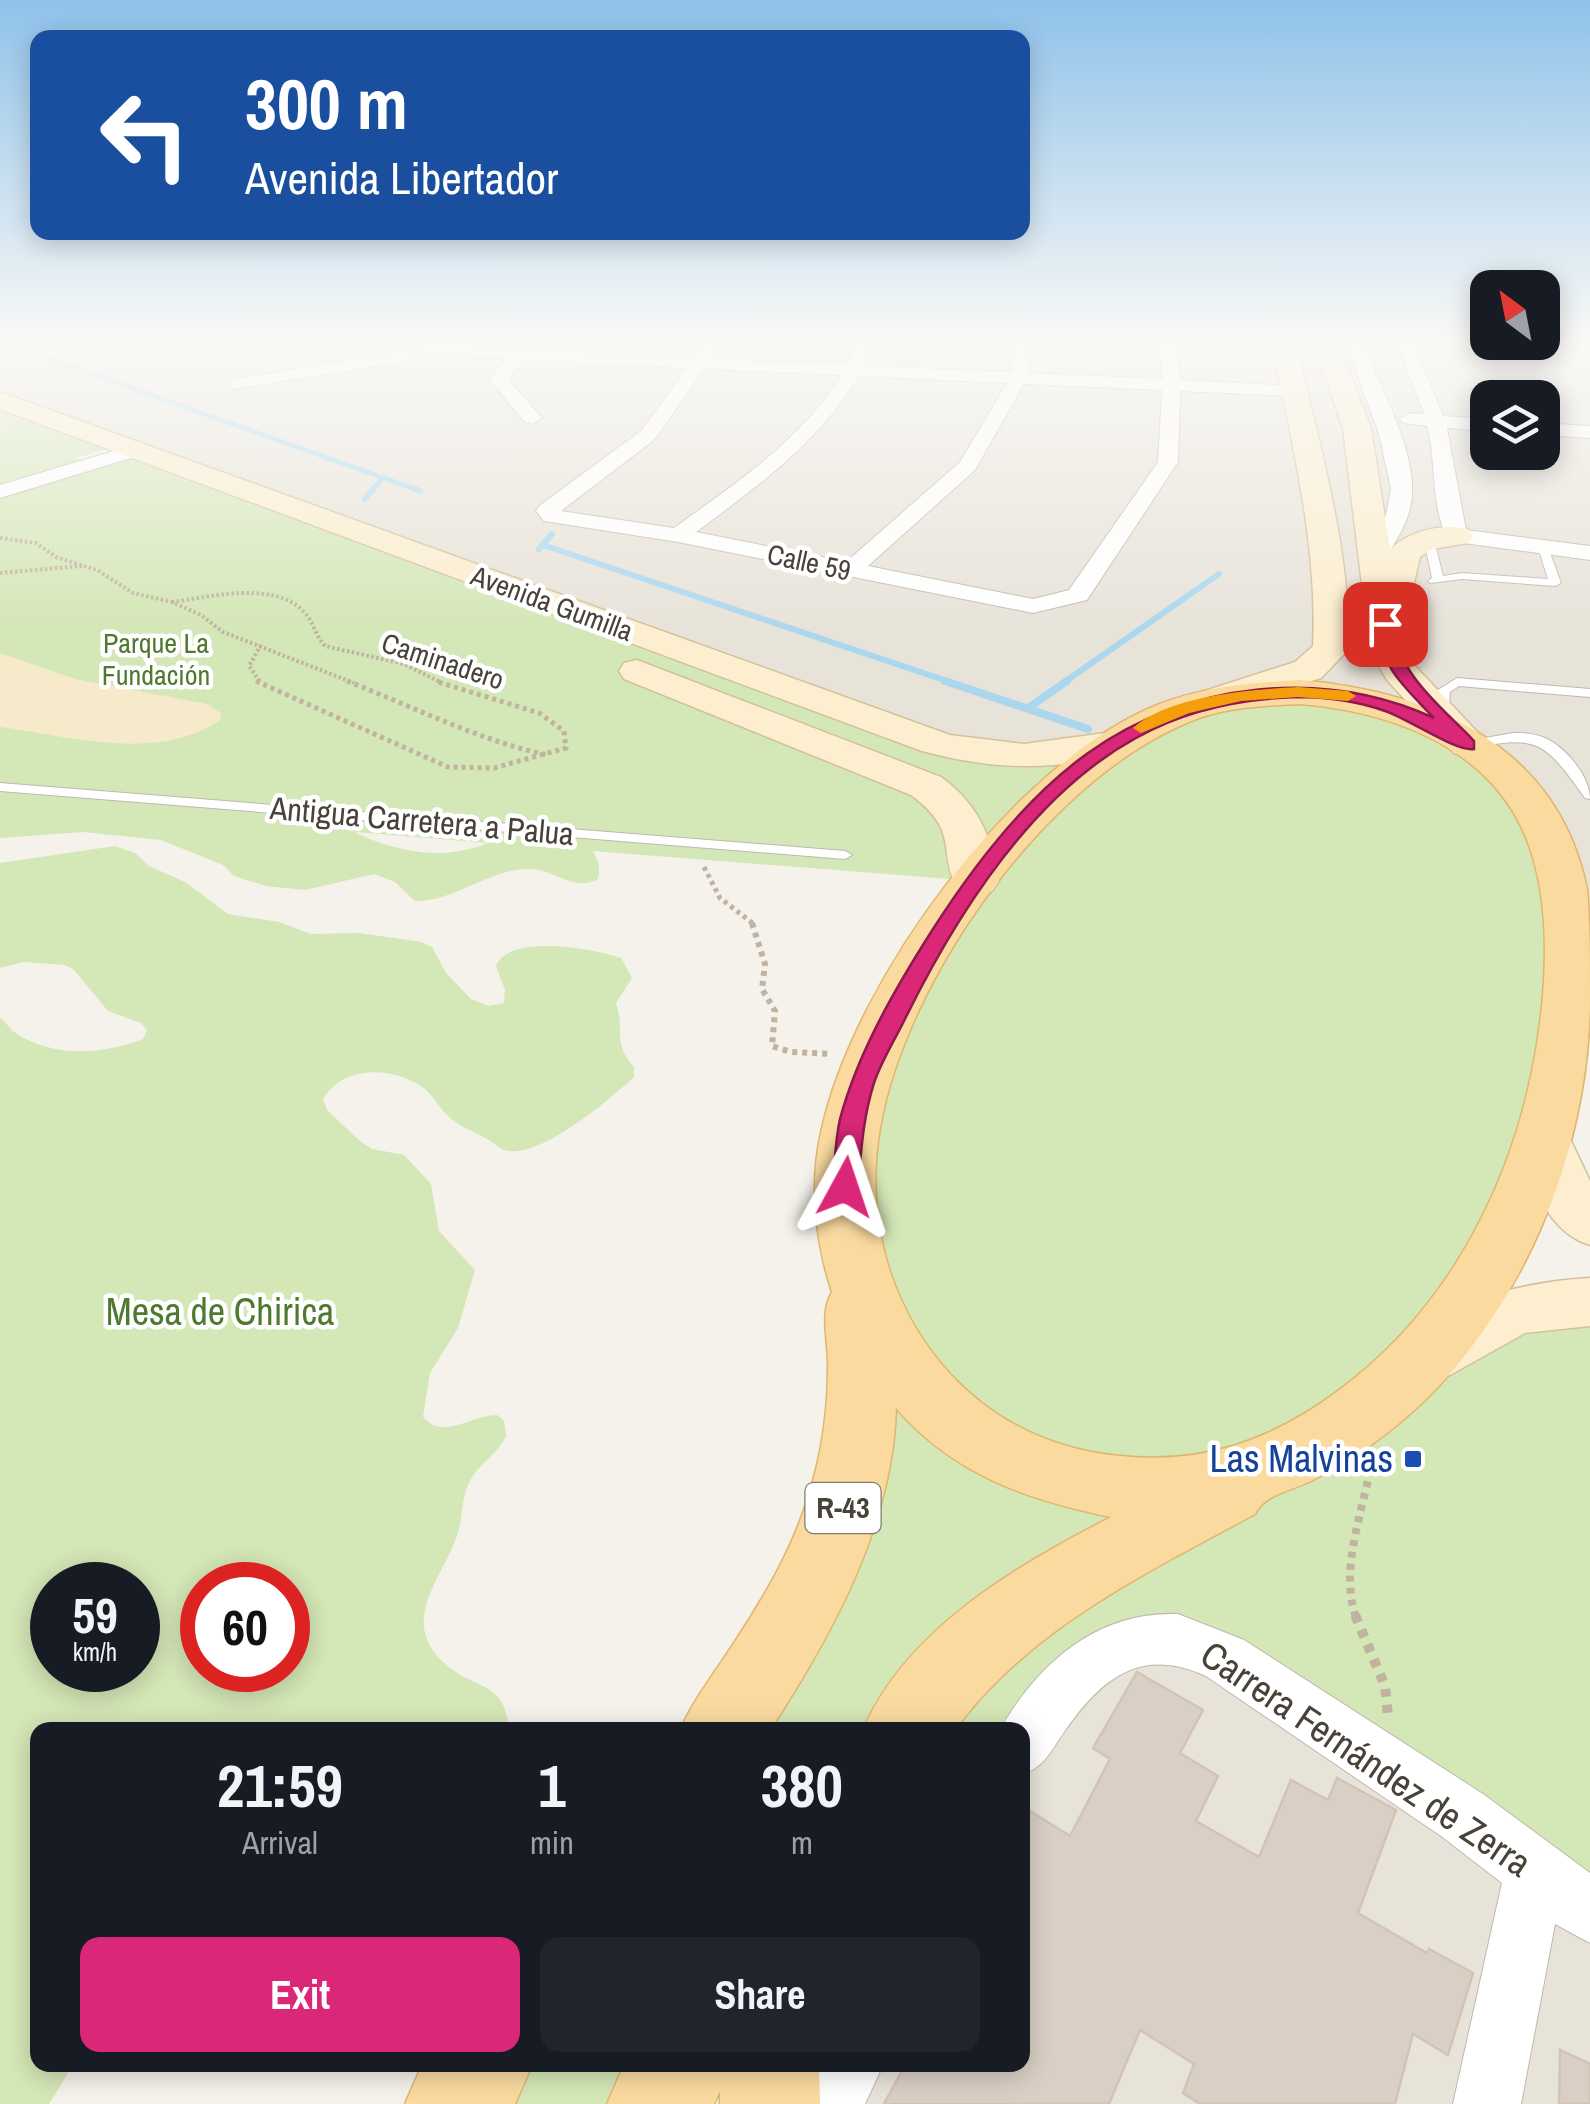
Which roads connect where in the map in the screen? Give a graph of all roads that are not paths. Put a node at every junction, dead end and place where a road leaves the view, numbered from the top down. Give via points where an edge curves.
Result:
1 (19, 437) edge
2 (102, 437) edge
3 (645, 437) edge
4 (807, 437) edge
5 (985, 437) edge
6 (1169, 437) edge
7 (1305, 437) edge
8 (1358, 437) edge
9 (1388, 437) edge
10 (1439, 437) edge
11 (129, 447) junction
12 (83, 462) junction
13 (0, 482) edge
14 (0, 492) edge
15 (678, 535) junction
16 (1443, 538) junction
17 (1544, 550) junction
18 (1590, 553) edge
19 (1376, 554) junction
20 (849, 570) junction
21 (1385, 624) junction
22 (558, 640) dead end
23 (612, 662) dead end
24 (1590, 693) edge
25 (1184, 710) junction
26 (1455, 731) junction
27 (1112, 744) junction
28 (0, 788) edge
29 (1590, 795) edge
30 (1542, 824) junction
31 (844, 855) dead end
32 (1590, 857) edge
33 (976, 880) junction
34 (1581, 969) edge
35 (1542, 1137) junction
36 (1590, 1224) edge
37 (852, 1256) junction
38 (1590, 1302) edge
39 (1426, 1358) junction
40 (1264, 1473) junction
41 (728, 1722) edge
42 (911, 1722) edge
43 (1030, 1735) edge
44 (1535, 1870) junction
45 (1590, 1912) edge
46 (478, 2072) edge
47 (678, 2072) edge
48 (770, 2072) edge
49 (846, 2072) edge
50 (455, 2104) edge
51 (658, 2104) edge
52 (770, 2104) edge
53 (828, 2104) edge
54 (1487, 2104) edge

1 - 12 main road, Avenida Gumilla
2 - 11 main road, Avenida Gumilla
3 - 15 street, Calle 59 via 547,510
4 - 15 street
5 - 20 street via 968,466
6 - 20 street, Calle 59 via 1168,462 1078,595 1033,606
7 - 25 main road via 1330,594 1331,649 1308,670
8 - 19 main road
9 - 19 street via 1402,489 1398,513
10 - 16 street via 1446,462
11 - 12 street
11 - 27 main road, Avenida Gumilla via 960,750 1025,759
12 - 13 street
12 - 14 street
12 - 22 main road, Avenida Gumilla
15 - 20 street, Calle 59
16 - 17 street
16 - 17 lane via 1436,579 1554,583
16 - 21 main road via 1405,552
17 - 18 street
19 - 21 main road
21 - 26 main road via 1394,663
23 - 33 main road, Avenida Gumilla via 926,786 968,830
24 - 26 lane via 1456,682 1444,690
25 - 26 main road via 1241,696 1344,695
25 - 27 main road
26 - 29 lane via 1545,741
26 - 30 main road via 1513,782
27 - 33 main road via 1031,812
28 - 31 lane, Antigua Carretera a Palua
30 - 32 main road
30 - 34 main road
33 - 37 main road via 921,964 871,1061 845,1165
34 - 35 main road
35 - 36 main road via 1556,1178
35 - 39 main road via 1490,1270
37 - 40 main road via 887,1349 913,1385 943,1417 1000,1454 1077,1482 1115,1487 1174,1490
37 - 41 main road, R-43 via 863,1341 848,1489 820,1575 782,1645
38 - 39 main road via 1515,1309
39 - 40 main road via 1363,1412
40 - 42 main road via 1049,1591 989,1636
43 - 44 street, Carrera Fernández de Zerra via 1053,1699 1106,1652 1162,1638 1186,1640 1225,1658
44 - 45 street, Carrera Fernández de Zerra
44 - 54 street
46 - 50 main road
47 - 51 main road
48 - 52 main road
49 - 53 street

